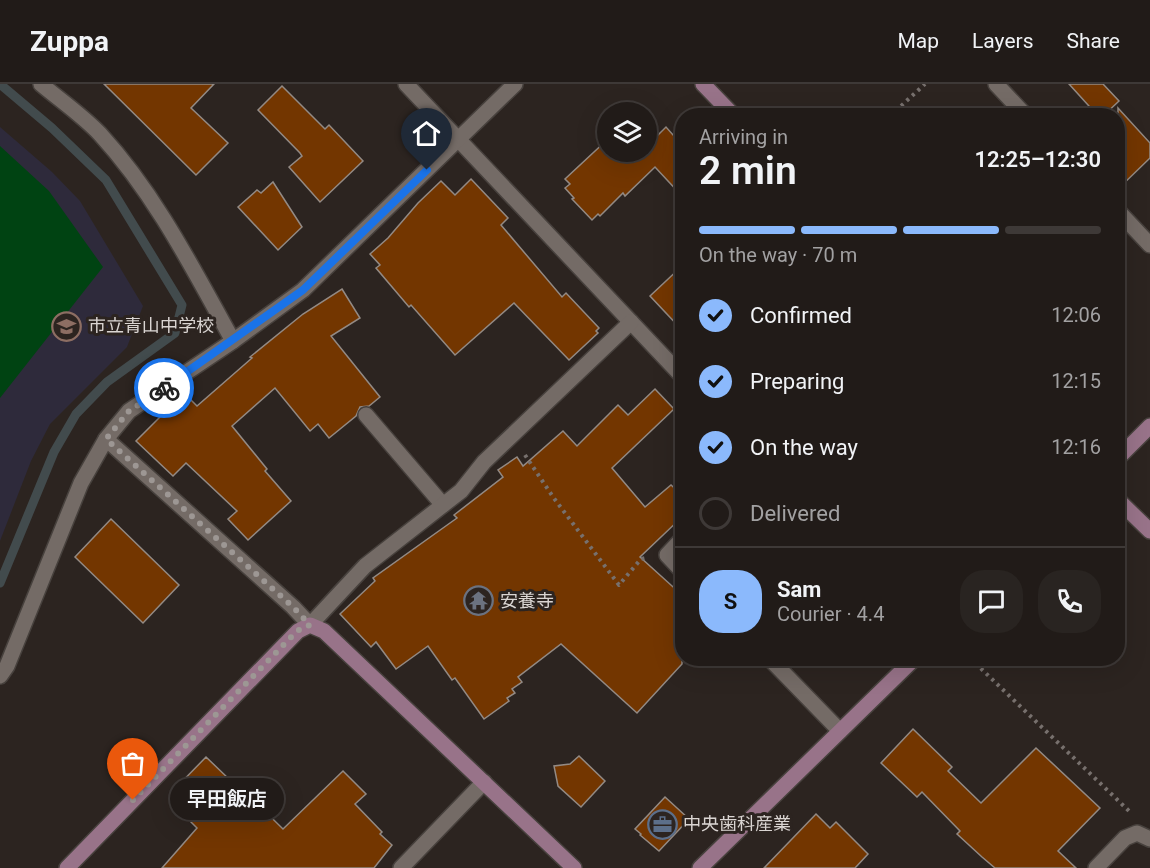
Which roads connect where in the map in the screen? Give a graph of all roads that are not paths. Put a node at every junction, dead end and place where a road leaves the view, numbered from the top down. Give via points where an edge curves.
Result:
1 (41, 84) edge
2 (406, 84) edge
3 (515, 84) edge
4 (703, 84) edge
5 (996, 84) edge
6 (726, 108) edge
7 (1018, 108) edge
8 (458, 139) junction
9 (1125, 219) edge
10 (1150, 246) edge
11 (631, 322) junction
12 (233, 341) junction
13 (675, 369) edge
14 (366, 415) dead end
15 (1150, 426) edge
16 (106, 439) junction
17 (1125, 451) edge
18 (443, 505) junction
19 (1125, 507) edge
20 (1150, 531) edge
21 (675, 546) edge
22 (675, 564) edge
23 (310, 625) junction
24 (777, 666) edge
25 (907, 666) edge
26 (0, 676) edge
27 (840, 731) junction
28 (484, 782) junction
29 (1143, 836) edge
30 (67, 868) edge
31 (401, 868) edge
32 (574, 868) edge
33 (699, 868) edge
34 (1096, 868) edge

1 - 12 street via 99,133 141,183
2 - 8 street
3 - 8 street
4 - 6 street
5 - 7 street
8 - 11 street
8 - 12 street via 303,290
9 - 10 street
11 - 13 street
11 - 18 street
12 - 16 street via 129,411
14 - 18 street
15 - 17 street
16 - 23 street
16 - 26 street via 81,483
18 - 23 street via 365,566
19 - 20 street
21 - 22 street via 667,555
23 - 28 street via 324,630
23 - 30 street via 297,631
24 - 27 street
25 - 27 street
27 - 33 street
28 - 31 street
28 - 32 street
29 - 34 street via 1125,838

